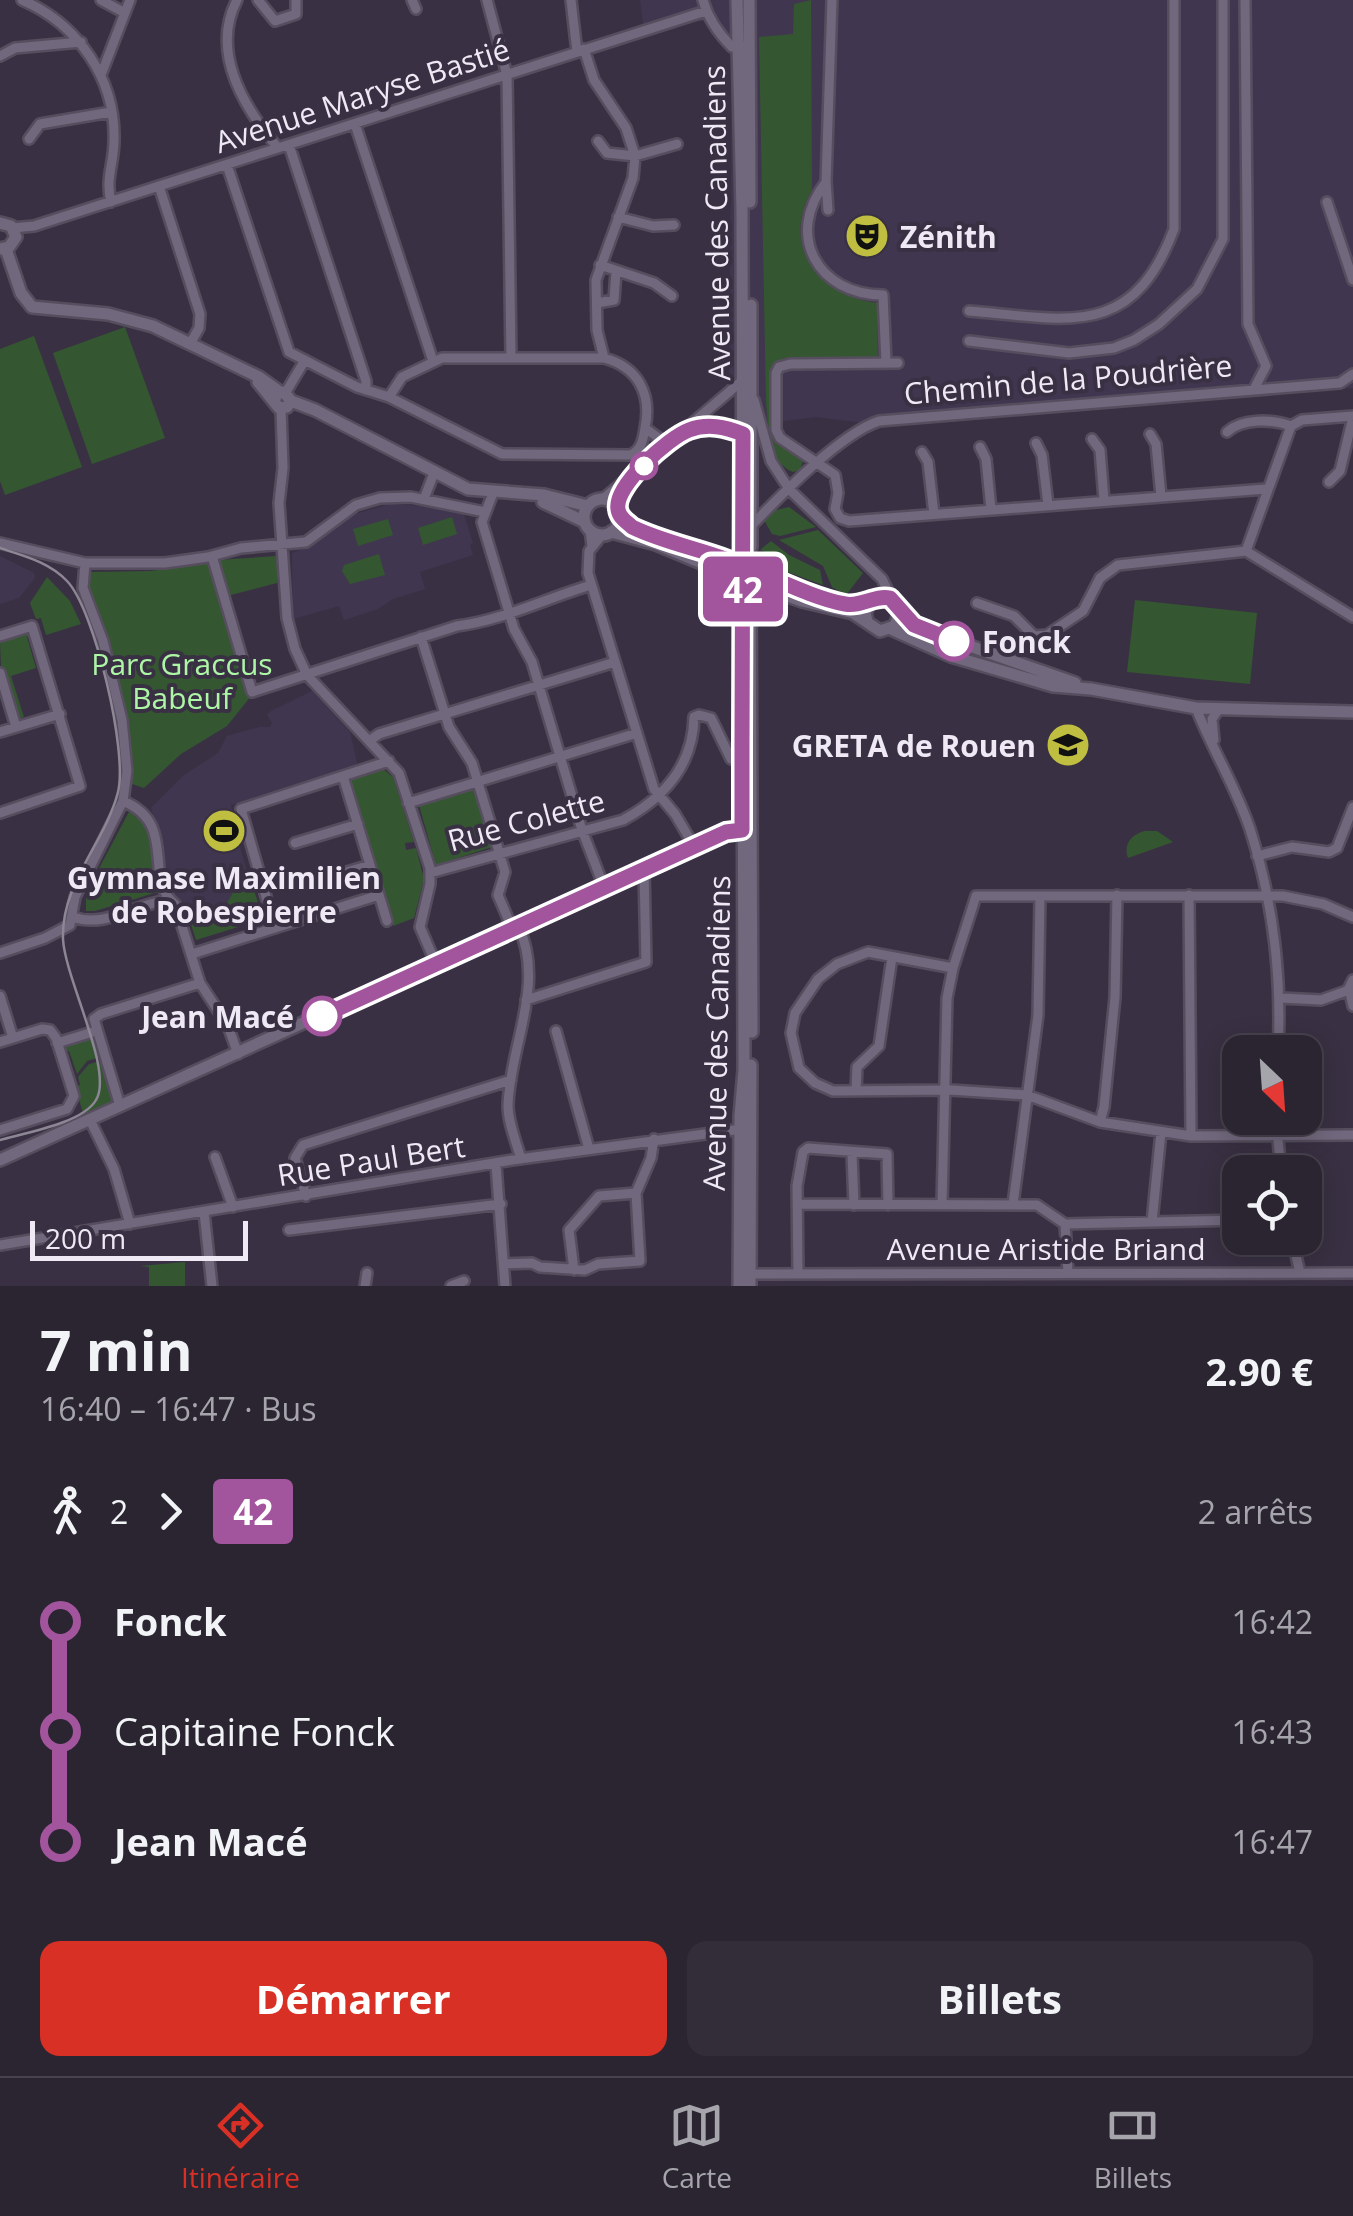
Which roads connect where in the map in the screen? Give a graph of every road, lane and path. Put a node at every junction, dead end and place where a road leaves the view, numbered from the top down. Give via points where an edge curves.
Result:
1 (22, 0) edge
2 (102, 0) edge
3 (130, 0) edge
4 (237, 0) edge
5 (258, 0) edge
6 (296, 0) edge
7 (487, 0) edge
8 (571, 0) edge
9 (702, 0) edge
10 (737, 0) edge
11 (748, 0) edge
12 (832, 0) edge
13 (1174, 0) edge
14 (1223, 0) edge
15 (1246, 0) edge
16 (706, 11) junction
17 (125, 13) junction
18 (81, 42) junction
19 (744, 46) junction
20 (580, 50) junction
21 (0, 56) edge
22 (101, 75) junction
23 (507, 75) junction
24 (112, 112) junction
25 (354, 124) junction
26 (29, 139) dead end
27 (598, 140) dead end
28 (677, 144) dead end
29 (284, 146) junction
30 (636, 156) junction
31 (227, 165) junction
32 (826, 182) junction
33 (159, 186) junction
34 (111, 202) junction
35 (1327, 202) dead end
36 (828, 210) dead end
37 (618, 217) junction
38 (674, 224) dead end
39 (7, 237) edge
40 (600, 265) junction
41 (616, 270) junction
42 (1353, 278) edge
43 (672, 296) dead end
44 (597, 303) junction
45 (969, 311) dead end
46 (969, 341) dead end
47 (190, 344) junction
48 (511, 357) junction
49 (604, 358) junction
50 (304, 360) junction
51 (433, 361) junction
52 (886, 363) junction
53 (898, 363) dead end
54 (1353, 374) edge
55 (747, 384) junction
56 (366, 390) junction
57 (1254, 390) junction
58 (389, 397) junction
59 (282, 399) junction
60 (1353, 417) edge
61 (1291, 426) junction
62 (645, 428) junction
63 (687, 431) junction
64 (1227, 432) dead end
65 (743, 434) junction
66 (1150, 434) dead end
67 (1092, 439) dead end
68 (1036, 443) dead end
69 (668, 445) junction
70 (980, 447) dead end
71 (922, 452) dead end
72 (818, 464) junction
73 (434, 473) junction
74 (625, 482) junction
75 (1330, 482) dead end
76 (1266, 489) junction
77 (789, 490) junction
78 (492, 496) junction
79 (524, 496) junction
80 (1160, 496) junction
81 (424, 499) junction
82 (603, 499) junction
83 (1104, 500) junction
84 (1048, 505) junction
85 (588, 506) junction
86 (991, 510) junction
87 (484, 512) junction
88 (618, 512) junction
89 (934, 514) junction
90 (752, 526) junction
91 (597, 530) junction
92 (0, 543) edge
93 (283, 545) junction
94 (1246, 551) junction
95 (212, 556) junction
96 (728, 560) dead end
97 (85, 563) junction
98 (728, 574) dead end
99 (878, 578) junction
100 (591, 585) junction
101 (892, 599) junction
102 (873, 600) junction
103 (977, 603) dead end
104 (900, 612) junction
105 (510, 613) junction
106 (1353, 617) edge
107 (867, 621) junction
108 (891, 629) junction
109 (0, 636) edge
110 (421, 637) junction
111 (614, 662) junction
112 (0, 675) edge
113 (307, 675) junction
114 (538, 686) junction
115 (1092, 689) junction
116 (1196, 708) junction
117 (1219, 709) junction
118 (1353, 712) edge
119 (60, 714) junction
120 (445, 714) junction
121 (16, 727) junction
122 (0, 732) edge
123 (637, 732) junction
124 (369, 741) junction
125 (1214, 742) junction
126 (559, 757) junction
127 (389, 761) junction
128 (742, 762) junction
129 (343, 776) junction
130 (478, 782) junction
131 (659, 796) junction
132 (123, 801) junction
133 (408, 803) junction
134 (1353, 807) edge
135 (0, 812) edge
136 (358, 824) junction
137 (582, 830) junction
138 (748, 830) junction
139 (1348, 833) edge
140 (295, 843) dead end
141 (694, 846) junction
142 (499, 852) junction
143 (1258, 856) junction
144 (370, 865) junction
145 (644, 869) junction
146 (430, 872) junction
147 (307, 884) dead end
148 (604, 887) junction
149 (380, 895) junction
150 (1116, 895) junction
151 (1189, 895) junction
152 (1040, 896) junction
153 (1267, 896) junction
154 (169, 900) junction
155 (73, 917) junction
156 (1353, 917) edge
157 (387, 921) dead end
158 (515, 927) junction
159 (276, 928) junction
160 (0, 953) edge
161 (192, 954) junction
162 (892, 957) junction
163 (436, 964) junction
164 (953, 968) junction
165 (200, 983) junction
166 (1351, 985) edge
167 (0, 996) edge
168 (1280, 998) junction
169 (526, 1000) junction
170 (1353, 1006) edge
171 (556, 1031) dead end
172 (96, 1032) junction
173 (1279, 1035) edge
174 (12, 1038) junction
175 (0, 1042) edge
176 (58, 1043) junction
177 (238, 1054) junction
178 (511, 1080) junction
179 (856, 1090) junction
180 (943, 1090) junction
181 (1027, 1095) junction
182 (120, 1106) junction
183 (90, 1120) junction
184 (1100, 1122) junction
185 (745, 1129) junction
186 (0, 1130) edge
187 (1161, 1132) junction
188 (1233, 1135) edge
189 (1322, 1135) edge
190 (1353, 1135) edge
191 (1191, 1136) junction
192 (654, 1139) junction
193 (588, 1150) junction
194 (852, 1154) junction
195 (215, 1157) dead end
196 (521, 1158) junction
197 (0, 1160) edge
198 (496, 1164) junction
199 (636, 1193) junction
200 (306, 1196) junction
201 (501, 1204) junction
202 (798, 1204) junction
203 (942, 1204) junction
204 (1013, 1204) junction
205 (854, 1205) junction
206 (888, 1205) junction
207 (233, 1208) junction
208 (204, 1212) junction
209 (1222, 1220) edge
210 (1152, 1222) junction
211 (130, 1224) junction
212 (1065, 1224) junction
213 (290, 1230) dead end
214 (0, 1245) edge
215 (1298, 1255) edge
216 (504, 1264) junction
217 (574, 1270) junction
218 (367, 1273) dead end
219 (1305, 1273) junction
220 (1353, 1273) edge
221 (798, 1274) junction
222 (1049, 1274) junction
223 (1068, 1274) junction
224 (744, 1280) edge
225 (464, 1281) dead end
226 (1310, 1285) edge
227 (212, 1286) edge
228 (365, 1286) edge
229 (451, 1286) edge
230 (505, 1286) edge
231 (1047, 1286) edge

1 - 18 street
2 - 17 street
3 - 17 street
4 - 29 street via 227,32 238,88 258,124
5 - 6 street via 275,21 296,14
7 - 23 street
8 - 20 street
9 - 16 street
10 - 19 street, Avenue des Canadiens
11 - 19 street, Avenue des Canadiens
12 - 32 street
13 - 45 street via 1174,229 1155,268 1133,296 1097,316 1068,320
14 - 46 street via 1223,238 1197,288 1158,324 1114,348 1069,353
15 - 57 street, Chemin de la Poudrière via 1248,324 1266,366
16 - 19 street via 721,36
16 - 20 street, Avenue Maryse Bastié
17 - 22 street
18 - 21 street via 16,48
18 - 22 street
19 - 55 street, Avenue des Canadiens
20 - 23 street, Avenue Maryse Bastié
20 - 30 street
22 - 24 street
23 - 25 street, Avenue Maryse Bastié
23 - 48 street
24 - 26 street via 40,124
24 - 34 street via 106,183
25 - 29 street, Avenue Maryse Bastié
25 - 51 street
27 - 30 street via 607,153
28 - 30 street
29 - 31 street, Avenue Maryse Bastié
29 - 56 street
30 - 37 street
31 - 33 street, Avenue Maryse Bastié
31 - 50 street via 288,352
32 - 36 street
32 - 52 street via 812,200 806,235 825,272 845,288 884,294
33 - 34 street, Avenue Maryse Bastié
33 - 47 street via 200,314
34 - 39 street, Avenue Maryse Bastié
35 - 42 street
37 - 38 street
37 - 40 street
39 - 47 street via 21,293 32,307 108,314
40 - 41 street
40 - 44 street
41 - 43 street
41 - 44 street via 614,300
44 - 49 street
47 - 59 street via 247,372
48 - 49 street
48 - 51 street
49 - 62 street via 622,364 645,391
50 - 56 street
50 - 59 street
51 - 58 street via 402,377
52 - 53 street
52 - 72 street via 779,367 776,430 787,446
54 - 57 street, Chemin de la Poudrière via 1340,382
55 - 63 street via 718,399
55 - 65 street, Avenue des Canadiens
55 - 77 street via 771,461
55 - 90 street, Avenue des Canadiens
56 - 58 street
57 - 72 street, Chemin de la Poudrière via 890,418 861,430
58 - 62 street via 502,454 630,455
59 - 73 street
59 - 93 street
60 - 61 street
60 - 75 street via 1340,471
61 - 64 street via 1277,420 1234,424
61 - 76 street
62 - 69 street
63 - 65 street via 718,426
63 - 69 street
65 - 128 street, Avenue des Canadiens
66 - 80 street
67 - 83 street via 1100,450
68 - 84 street
69 - 74 street
70 - 86 street
71 - 89 street
72 - 77 street, Chemin de la Poudrière
72 - 89 street via 835,475 840,518
73 - 78 street
73 - 81 street
74 - 82 street
74 - 88 street
76 - 80 street
76 - 94 street
77 - 90 street, Chemin de la Poudrière
77 - 99 street
78 - 79 street
78 - 87 street
79 - 85 street
79 - 91 street
80 - 83 street
81 - 87 street
81 - 93 street via 370,500 306,542
82 - 85 street
82 - 88 street
83 - 84 street
84 - 86 street
85 - 91 street
86 - 89 street
87 - 105 street
88 - 91 street
88 - 96 street via 643,532
90 - 138 street, Avenue des Canadiens
91 - 98 street via 656,544
91 - 100 street via 586,566
92 - 97 street
93 - 95 street
93 - 113 street via 287,618
94 - 103 street via 1118,565 1100,578 1083,611 1046,635 1034,636 1014,616
94 - 106 street
95 - 97 street
95 - 113 street via 252,692
97 - 132 street via 83,588 103,641 127,752
99 - 101 street
99 - 102 street
100 - 105 street
100 - 111 street
101 - 102 street
101 - 104 street
102 - 107 street
102 - 107 street via 842,604 766,581 802,601
104 - 108 street
104 - 115 street via 918,628
105 - 110 street
105 - 114 street
107 - 108 street via 876,630
108 - 115 street via 991,670
109 - 119 street via 32,626
110 - 113 street
110 - 120 street
111 - 114 street
111 - 123 street
112 - 121 street
113 - 124 street
114 - 120 street
114 - 126 street
115 - 116 street
116 - 117 street
116 - 125 street
117 - 118 street
117 - 125 street via 1212,718
119 - 121 street
119 - 135 street via 80,786
120 - 124 street
120 - 130 street
121 - 122 street
123 - 126 street
123 - 131 street
124 - 127 street
125 - 143 street
126 - 130 street
126 - 137 street
127 - 129 street
127 - 133 street
128 - 131 street, Rue Colette via 730,758 711,718 699,714 689,755
128 - 138 street, Avenue des Canadiens
129 - 136 street
129 - 159 street via 241,809
130 - 133 street
130 - 142 street
131 - 137 street, Rue Colette via 623,820
131 - 141 street
132 - 154 street via 149,818
132 - 155 street via 75,897
133 - 146 street
134 - 139 street
136 - 140 street
136 - 144 street
137 - 142 street, Rue Colette
137 - 148 street
138 - 141 street
138 - 185 street, Avenue des Canadiens
139 - 143 street via 1329,852 1292,846
141 - 145 street
142 - 146 street, Rue Colette
142 - 158 street via 505,872 498,895
143 - 153 street
144 - 147 street
144 - 149 street
145 - 148 street
145 - 169 street via 646,962
146 - 163 street via 420,927
148 - 158 street
149 - 157 street
149 - 159 street
150 - 151 street
150 - 152 street
150 - 184 street via 1115,996
151 - 153 street
151 - 191 street
152 - 164 street via 976,896
152 - 181 street via 1038,1015
153 - 156 street via 1298,898
153 - 168 street
154 - 155 street via 102,920
154 - 161 street
155 - 160 street via 67,929
158 - 163 street
158 - 169 street via 530,962
159 - 161 street
161 - 165 street
162 - 164 street
162 - 179 street via 879,1046 857,1066
162 - 179 street via 868,952 837,964 796,1012 792,1033 799,1068 833,1091
163 - 177 street
164 - 180 street
165 - 172 street via 101,1014 94,1019
165 - 177 street
166 - 168 street via 1321,1000
166 - 170 street
167 - 174 street
168 - 173 street
169 - 178 street
171 - 193 street
172 - 176 street
172 - 182 street
174 - 175 street
174 - 176 street via 42,1029
176 - 186 street via 72,1103
177 - 182 street
178 - 196 street via 509,1116
178 - 200 street via 303,1145 295,1158
179 - 180 street
180 - 181 street
180 - 203 street
181 - 184 street
181 - 204 street
182 - 183 street
183 - 197 street
183 - 211 street
184 - 187 street
185 - 192 street, Rue Paul Bert
185 - 224 street, Avenue des Canadiens
187 - 191 street
187 - 210 street
188 - 191 street
189 - 190 street
192 - 193 street, Rue Paul Bert
192 - 199 street
193 - 196 street, Rue Paul Bert
194 - 202 street via 803,1152
194 - 205 street
194 - 206 street via 887,1154
195 - 207 street
196 - 198 street, Rue Paul Bert
198 - 200 street, Rue Paul Bert
198 - 201 street
199 - 217 street via 599,1196 570,1230
199 - 217 street via 640,1261
200 - 207 street, Rue Paul Bert
201 - 213 street
201 - 216 street
202 - 205 street
202 - 221 street
203 - 204 street
203 - 206 street
204 - 212 street via 1038,1205
205 - 206 street
207 - 208 street, Rue Paul Bert
208 - 211 street, Rue Paul Bert
208 - 227 street
209 - 210 street
210 - 212 street
211 - 214 street, Rue Paul Bert
212 - 223 street
215 - 219 street
216 - 217 street
216 - 230 street
218 - 228 street
219 - 220 street, Avenue Aristide Briand
219 - 223 street, Avenue Aristide Briand
219 - 226 street
221 - 222 street, Avenue Aristide Briand
221 - 224 street, Avenue Aristide Briand
222 - 223 street, Avenue Aristide Briand
222 - 231 street
225 - 229 street

